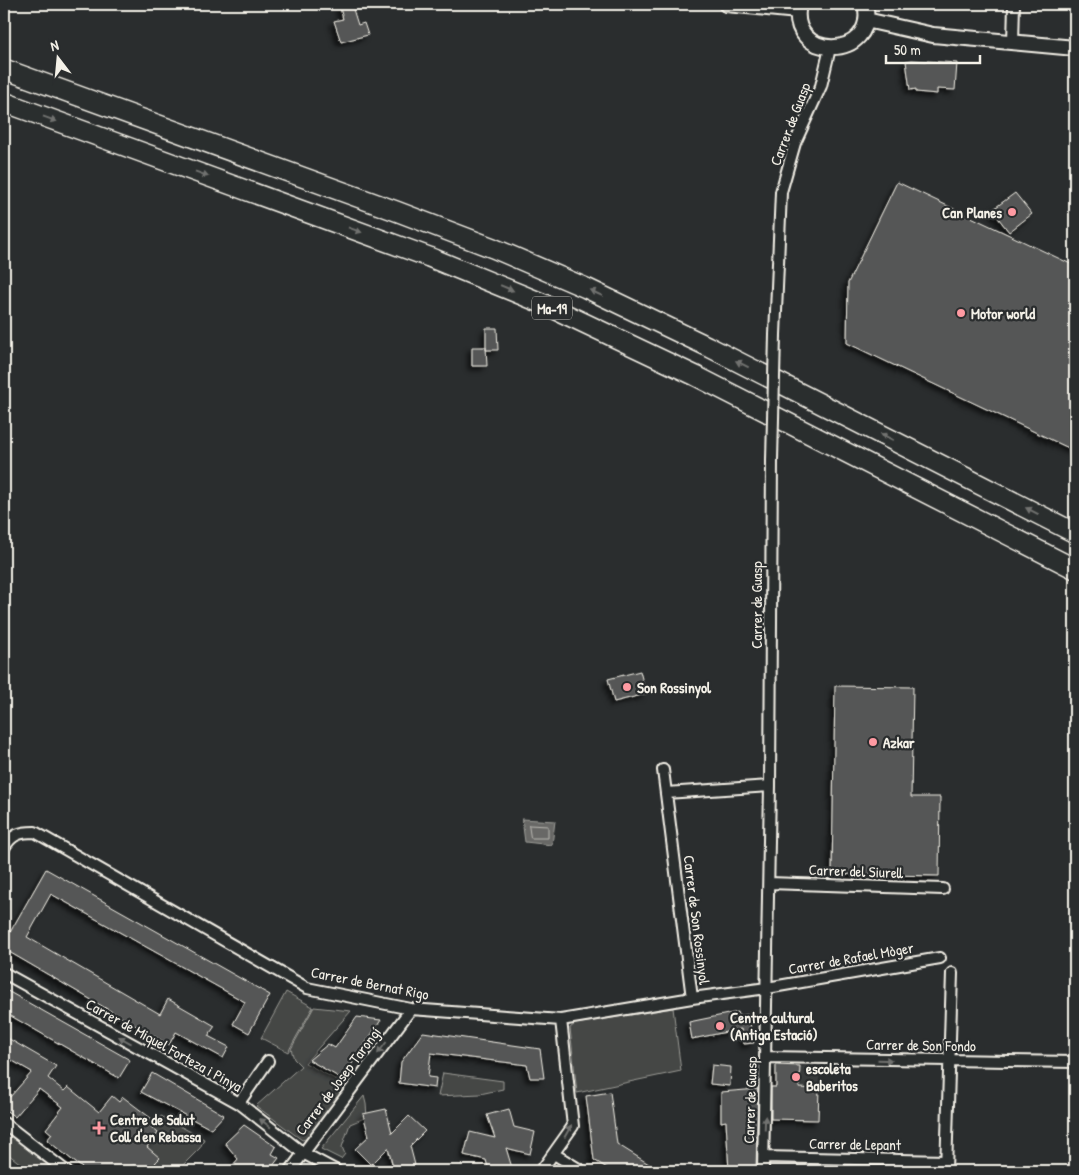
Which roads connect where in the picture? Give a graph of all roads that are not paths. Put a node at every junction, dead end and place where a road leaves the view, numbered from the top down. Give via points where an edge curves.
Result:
1 (726, 4) edge
2 (865, 4) edge
3 (1014, 4) edge
4 (798, 7) edge
5 (866, 20) junction
6 (1013, 43) junction
7 (830, 48) junction
8 (1075, 48) edge
9 (4, 68) edge
10 (4, 102) edge
11 (1075, 533) edge
12 (1075, 569) edge
13 (663, 770) dead end
14 (770, 786) junction
15 (666, 793) junction
16 (4, 848) edge
17 (769, 883) junction
18 (943, 888) dead end
19 (940, 958) dead end
20 (4, 973) edge
21 (952, 973) dead end
22 (767, 988) junction
23 (692, 998) junction
24 (411, 1009) junction
25 (561, 1020) junction
26 (766, 1057) junction
27 (268, 1061) dead end
28 (949, 1061) junction
29 (1075, 1062) edge
30 (239, 1103) junction
31 (4, 1123) edge
32 (303, 1153) junction
33 (554, 1154) junction
34 (764, 1157) junction
35 (946, 1166) edge
36 (64, 1171) edge
37 (290, 1171) edge
38 (337, 1171) edge
39 (541, 1171) edge
40 (582, 1171) edge
41 (763, 1171) edge

1 - 4 street
2 - 5 street
3 - 6 street
4 - 7 street via 798,22 803,32 819,46
5 - 6 street via 933,35
5 - 7 street via 857,38 849,44
6 - 8 street
7 - 14 street, Carrer de Guasp, bridge via 821,86 796,143 781,192 772,460
11 -> 9 highway, Ma-19 via 715,350 562,277 396,211
10 -> 12 highway, Ma-19 via 429,257 544,304 688,372
13 - 15 street, Carrer de Son Rossinyol
14 - 15 street
14 - 17 street, Carrer de Guasp
15 - 23 street, Carrer de Son Rossinyol
16 - 24 street, Carrer de Bernat Rigo via 21,832 35,832 307,988
17 - 18 street, Carrer del Siurell
17 - 22 street, Carrer de Guasp
19 - 22 street, Carrer de Rafael Mòger
30 -> 20 street, Carrer de Miquel Forteza i Pinya
21 - 28 street
22 - 23 street, Carrer de Son Rossinyol
22 - 26 street, Carrer de Guasp
23 - 25 street, Carrer de Bernat Rigo
24 - 25 street, Carrer de Bernat Rigo
24 -> 32 street, Carrer de Josep Tarongí
33 -> 25 street via 573,1126
26 -> 28 street, Carrer de Son Fondo
34 -> 26 street, Carrer de Guasp
27 - 30 street
28 - 29 street, Carrer de Son Fondo
28 - 35 street
32 -> 30 street, Carrer de Miquel Forteza i Pinya
31 - 36 street
32 - 37 street, Carrer de Josep Tarongí
32 - 38 street, Carrer de Miquel Forteza i Pinya
33 - 39 street
33 - 40 street
34 - 35 street, Carrer de Lepant
34 - 41 street, Carrer de Guasp

